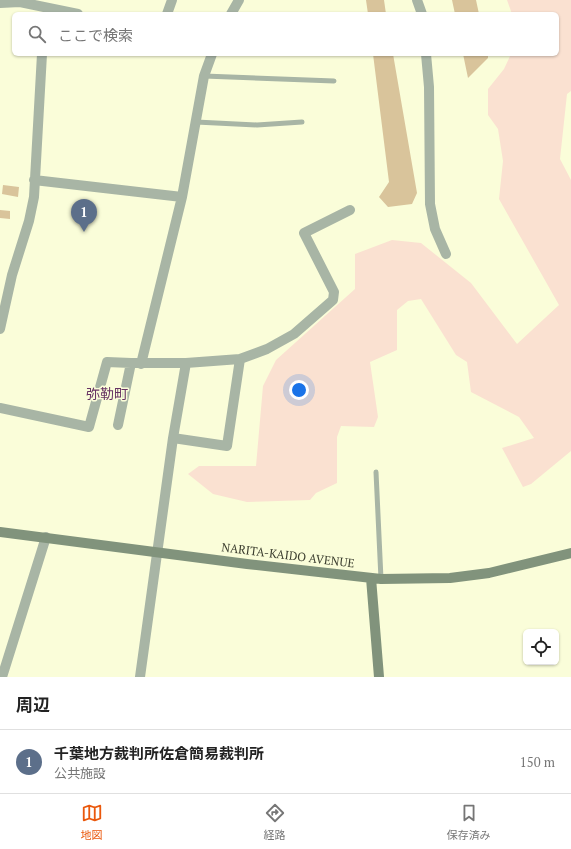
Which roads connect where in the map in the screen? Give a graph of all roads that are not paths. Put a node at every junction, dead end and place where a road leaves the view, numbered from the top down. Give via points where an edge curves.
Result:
1 (172, 0) edge
2 (239, 0) edge
3 (417, 0) edge
4 (0, 3) edge
5 (45, 7) edge
6 (69, 12) edge
7 (168, 12) edge
8 (233, 12) edge
9 (421, 12) edge
10 (42, 56) edge
11 (211, 56) edge
12 (426, 56) edge
13 (204, 76) junction
14 (334, 81) dead end
15 (196, 122) junction
16 (302, 122) dead end
17 (34, 180) junction
18 (182, 196) junction
19 (350, 210) dead end
20 (446, 254) dead end
21 (0, 327) edge
22 (240, 359) junction
23 (136, 363) junction
24 (186, 363) junction
25 (0, 408) edge
26 (118, 425) dead end
27 (172, 438) junction
28 (376, 472) dead end
29 (0, 532) edge
30 (46, 538) junction
31 (158, 552) junction
32 (571, 553) edge
33 (376, 579) junction
34 (2, 677) edge
35 (140, 677) edge
36 (379, 677) edge

1 - 7 street
2 - 8 street
3 - 9 street
4 - 5 street via 20,2
5 - 6 street
10 - 17 street
11 - 13 street
12 - 20 street via 429,87 430,204 435,229
13 - 14 lane
13 - 15 street
15 - 16 lane via 257,125
15 - 18 street
17 - 18 street
17 - 21 street via 34,197 29,221 12,275
18 - 23 street
19 - 22 street via 304,233 334,292 333,300 294,334 267,349
22 - 24 street
22 - 27 street via 227,446
23 - 24 street
23 - 25 street via 107,362 89,427
23 - 26 street
24 - 27 street
27 - 31 street
28 - 33 lane
29 - 30 street, NARITA-KAIDO AVENUE
30 - 31 street, NARITA-KAIDO AVENUE
30 - 34 street
31 - 33 street, NARITA-KAIDO AVENUE
31 - 35 street
32 - 33 street, NARITA-KAIDO AVENUE via 489,573 450,578
33 - 36 street

